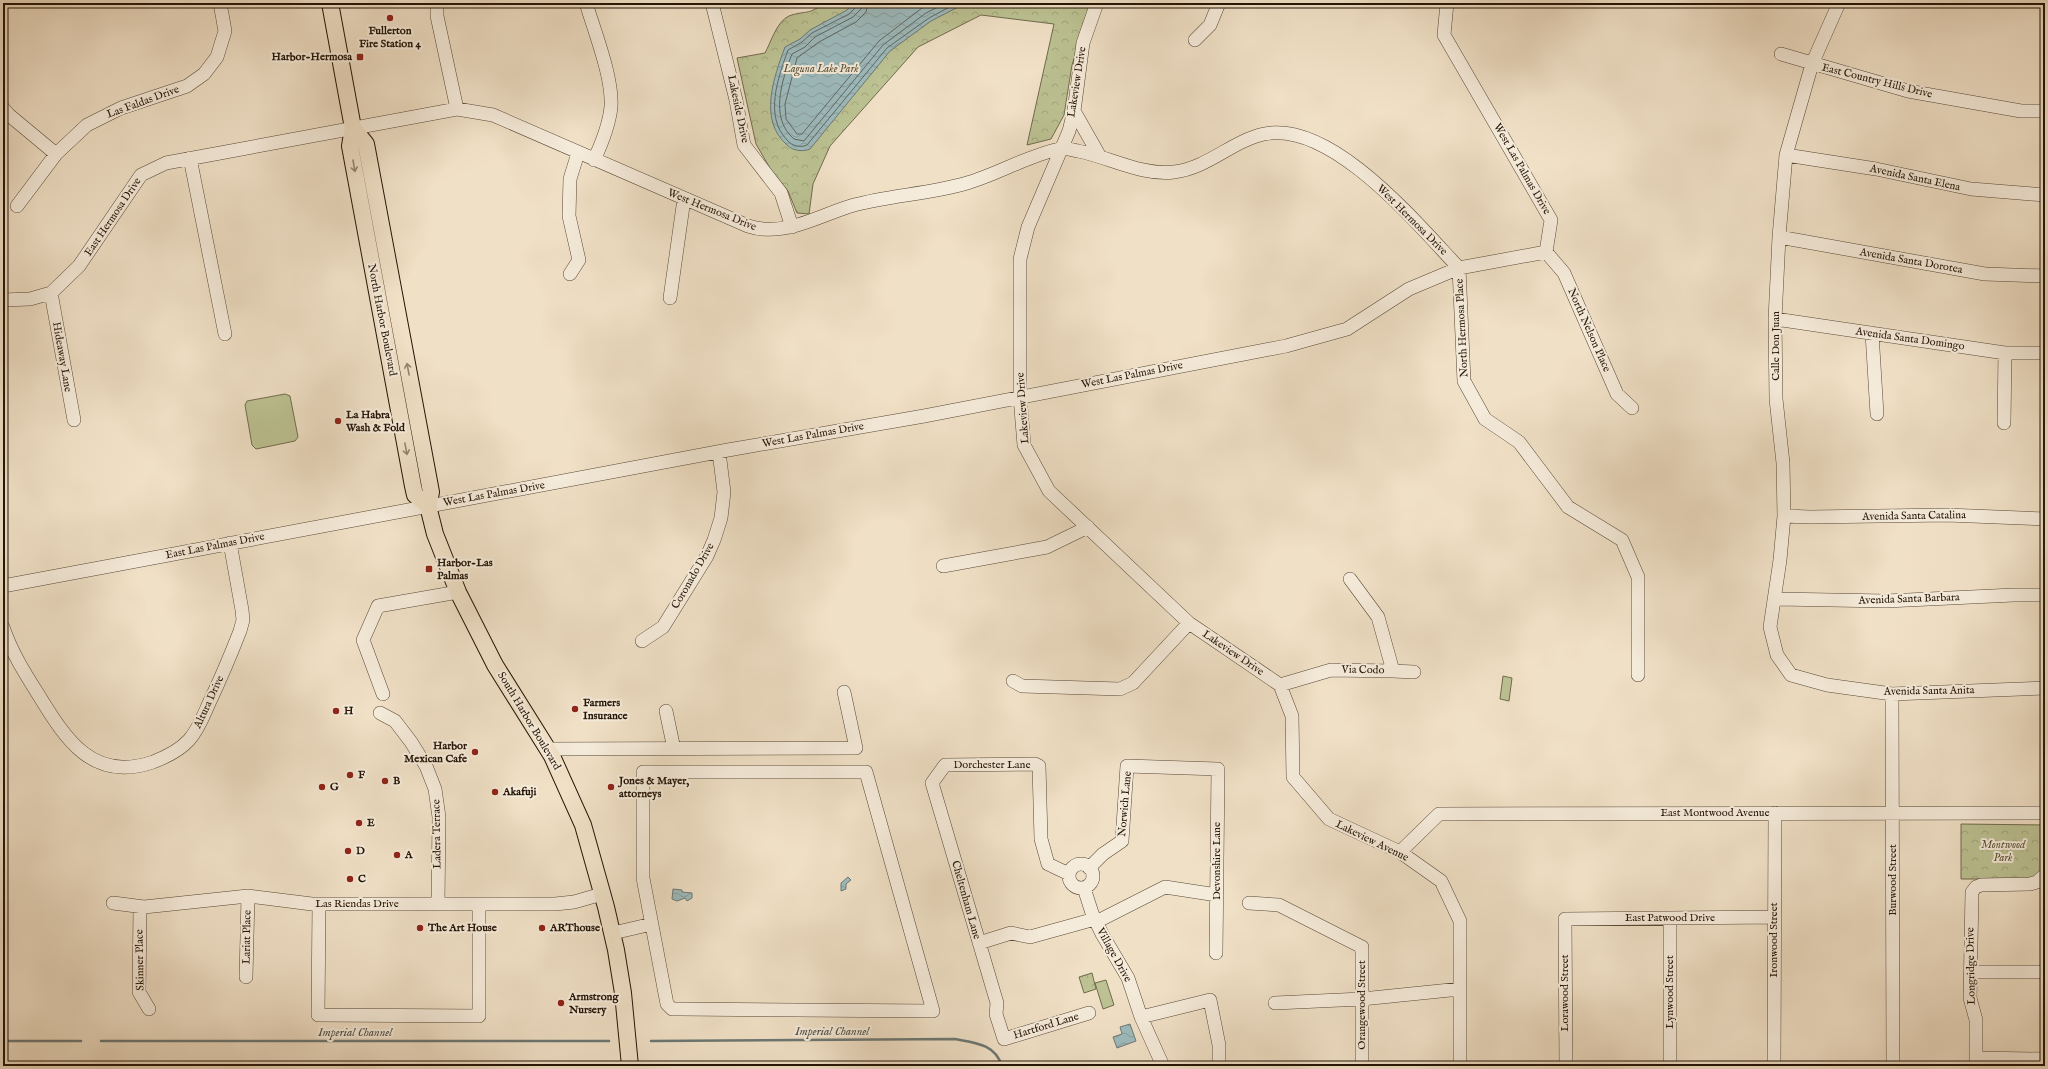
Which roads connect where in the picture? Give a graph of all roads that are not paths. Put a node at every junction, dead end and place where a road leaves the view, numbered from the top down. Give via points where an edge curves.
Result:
1 (220, 3) edge
2 (330, 3) edge
3 (438, 3) edge
4 (586, 3) edge
5 (712, 3) edge
6 (1097, 3) edge
7 (1219, 3) edge
8 (1447, 3) edge
9 (1839, 3) edge
10 (1195, 40) dead end
11 (1781, 54) dead end
12 (1812, 64) junction
13 (3, 108) edge
14 (457, 110) junction
15 (2045, 110) edge
16 (1074, 111) junction
17 (353, 128) junction
18 (1061, 148) junction
19 (578, 153) junction
20 (56, 154) junction
21 (1099, 155) junction
22 (1786, 155) junction
23 (190, 158) junction
24 (594, 160) junction
25 (2045, 195) edge
26 (684, 199) junction
27 (17, 206) dead end
28 (792, 227) junction
29 (1779, 237) junction
30 (1546, 252) junction
31 (1459, 268) junction
32 (570, 274) dead end
33 (2045, 276) edge
34 (51, 293) junction
35 (670, 298) dead end
36 (3, 300) edge
37 (1775, 320) junction
38 (1872, 333) junction
39 (225, 334) dead end
40 (2005, 352) junction
41 (2045, 353) edge
42 (1020, 397) junction
43 (1632, 408) dead end
44 (1876, 414) dead end
45 (74, 420) dead end
46 (2004, 423) dead end
47 (719, 452) junction
48 (428, 506) junction
49 (1784, 516) junction
50 (2045, 520) edge
51 (1088, 527) junction
52 (230, 544) junction
53 (943, 566) dead end
54 (1350, 579) dead end
55 (3, 586) edge
56 (458, 592) junction
57 (2045, 595) edge
58 (1774, 598) junction
59 (471, 618) joint
60 (1189, 623) junction
61 (3, 627) edge
62 (642, 641) dead end
63 (1393, 670) junction
64 (1414, 672) dead end
65 (1638, 675) dead end
66 (1791, 675) joint
67 (1013, 681) dead end
68 (1280, 685) junction
69 (2045, 688) edge
70 (844, 692) dead end
71 (383, 694) dead end
72 (1892, 694) junction
73 (666, 711) dead end
74 (380, 713) dead end
75 (548, 749) junction
76 (674, 749) junction
77 (945, 765) joint
78 (1218, 769) joint
79 (1775, 813) junction
80 (1892, 813) junction
81 (2045, 813) edge
82 (1400, 852) junction
83 (1089, 868) junction
84 (1069, 874) junction
85 (2045, 875) edge
86 (1084, 888) junction
87 (602, 894) junction
88 (1217, 895) junction
89 (248, 896) junction
90 (113, 903) dead end
91 (1249, 903) dead end
92 (319, 904) junction
93 (438, 904) junction
94 (479, 904) junction
95 (140, 908) junction
96 (1774, 917) junction
97 (1670, 918) junction
98 (1565, 919) joint
99 (1095, 920) junction
100 (652, 924) junction
101 (613, 933) junction
102 (979, 943) junction
103 (1216, 953) dead end
104 (1970, 972) junction
105 (2038, 972) dead end
106 (246, 977) dead end
107 (1460, 989) junction
108 (1362, 999) junction
109 (1275, 1003) dead end
110 (149, 1010) dead end
111 (1089, 1013) dead end
112 (1141, 1017) junction
113 (1004, 1039) joint
114 (2041, 1059) dead end
115 (1976, 1062) edge
116 (630, 1066) edge
117 (1162, 1066) edge
118 (1219, 1066) edge
119 (1362, 1066) edge
120 (1460, 1066) edge
121 (1566, 1066) edge
122 (1670, 1066) edge
123 (1774, 1066) edge
124 (1893, 1066) edge

1 - 20 street, Las Faldas Drive via 225,31 217,57 204,74 187,86 121,108 87,125
2 - 17 main road, North Harbor Boulevard
3 - 14 street via 437,16
4 - 24 street via 611,91 608,125
5 - 28 street, Lakeside Drive via 736,100 744,145 781,193
6 - 16 street, Lakeview Drive via 1083,43
7 - 10 street via 1210,25
8 - 30 street, West Las Palmas Drive via 1444,35 1551,220
9 - 12 street, Calle Don Juan
11 - 12 street, East Country Hills Drive
12 - 15 street, East Country Hills Drive via 1908,91 2020,110
12 - 22 street, Calle Don Juan
13 - 20 street via 8,115
14 - 17 street, West Hermosa Drive
14 - 19 street, West Hermosa Drive via 493,115
16 - 18 street, Lakeview Drive
16 - 21 street
17 - 23 street, East Hermosa Drive
17 - 48 main road, North Harbor Boulevard via 366,144 431,492
18 - 21 street, West Hermosa Drive
18 - 28 street, West Hermosa Drive via 967,183 861,204
18 - 42 street, Lakeview Drive via 1028,227 1020,259
19 - 24 street, West Hermosa Drive
19 - 32 street via 570,179 569,216 579,260
20 - 27 street, Las Faldas Drive
21 - 31 street, West Hermosa Drive via 1140,168 1173,172 1197,166 1256,136 1282,133 1304,137 1328,148 1362,172 1399,204
22 - 25 street, Avenida Santa Elena via 1876,169 1971,189
22 - 29 street, Calle Don Juan
23 - 34 street, East Hermosa Drive via 166,163 141,175 80,266
23 - 39 street
24 - 26 street, West Hermosa Drive
26 - 28 street, West Hermosa Drive via 754,228 774,230
26 - 35 street
29 - 33 street, Avenida Santa Dorotea via 1985,274
29 - 37 street, Calle Don Juan
30 - 31 street, West Las Palmas Drive
30 - 43 street, North Nelson Place via 1564,273 1617,394
31 - 42 street, West Las Palmas Drive via 1409,289 1347,329 1286,346
31 - 65 street, North Hermosa Place via 1464,381 1485,419 1519,442 1568,507 1622,540 1638,577
34 - 36 street, East Hermosa Drive via 30,299
34 - 45 street, Hideaway Lane
37 - 38 street, Avenida Santa Domingo
37 - 49 street, Calle Don Juan via 1776,399 1783,463
38 - 40 street, Avenida Santa Domingo
38 - 44 street
40 - 41 street, Avenida Santa Domingo
40 - 46 street
42 - 47 street, West Las Palmas Drive
42 - 51 street, Lakeview Drive via 1024,445 1049,491
47 - 48 street, West Las Palmas Drive
47 - 62 street, Coronado Drive via 724,492 721,518 714,540 707,556 663,627
48 - 52 street, East Las Palmas Drive
48 - 56 main road, North Harbor Boulevard
49 - 50 street, Avenida Santa Catalina via 1810,518 1947,515
49 - 58 street, Calle Don Juan
51 - 53 street via 1047,547
51 - 60 street, Lakeview Drive
52 - 55 street, East Las Palmas Drive
52 - 61 street, Altura Drive via 242,614 240,631 198,728 182,746 158,760 139,766 118,766 99,762 80,752 66,737 40,697 15,655
54 - 63 street, Via Codo via 1378,617
56 - 59 main road, North Harbor Boulevard
56 - 71 street via 378,606 363,640
57 - 58 street, Avenida Santa Barbara via 1886,602
58 - 66 street, Calle Don Juan via 1770,627 1777,655
59 - 75 main road, South Harbor Boulevard via 495,665
60 - 67 street via 1133,683 1120,688 1022,686
60 - 68 street, Lakeview Drive
63 - 64 street
63 - 68 street, Via Codo via 1331,670
66 - 72 street, Avenida Santa Anita via 1827,685
68 - 82 street, Lakeview Avenue via 1292,716 1293,777 1329,819
69 - 72 street, Avenida Santa Anita
70 - 76 street via 856,748
72 - 80 street, Burwood Street
73 - 76 street
74 - 93 street, Ladera Terrace via 395,721 411,742 436,789 439,817
75 - 76 street
75 - 87 main road, South Harbor Boulevard via 583,825
77 - 84 street, Dorchester Lane via 1039,766 1041,839 1048,864
77 - 102 street, Cheltenham Lane via 932,783
78 - 83 street, Norwich Lane via 1127,766 1122,841
78 - 88 street, Devonshire Lane
79 - 80 street, East Montwood Avenue
79 - 82 street, East Montwood Avenue via 1439,814
79 - 96 street, Ironwood Street
80 - 81 street, East Montwood Avenue
80 - 124 street, Burwood Street
82 - 107 street, Lakeview Avenue via 1441,880 1460,921
83 - 84 street via 1078,865 1072,868
83 - 86 street via 1093,874 1092,881
84 - 86 street via 1073,885
85 - 104 street, Longridge Drive via 2030,884 1981,885 1973,890 1970,898
86 - 99 street, Village Drive
87 - 94 street, Las Riendas Drive via 555,904
87 - 101 main road
88 - 99 street via 1165,887
88 - 103 street, Devonshire Lane
89 - 92 street, Las Riendas Drive via 287,903
89 - 95 street, Las Riendas Drive
89 - 106 street, Lariat Place
90 - 95 street, Las Riendas Drive
91 - 108 street, Orangewood Street via 1279,905 1362,947
92 - 93 street, Las Riendas Drive
92 - 94 street via 318,1015 478,1016
93 - 94 street, Las Riendas Drive
95 - 110 street, Skinner Place via 139,992
96 - 97 street, East Patwood Drive
96 - 123 street, Ironwood Street
97 - 98 street, East Patwood Drive
97 - 122 street, Lynwood Street
98 - 121 street, Lorawood Street
99 - 102 street via 1030,937 1012,934
99 - 112 street, Village Drive via 1124,970
100 - 100 street via 665,998 672,1009 934,1011 866,772 643,772 643,878
100 - 101 street
101 - 116 main road via 623,993
102 - 113 street, Cheltenham Lane via 997,1003 996,1014
104 - 105 street
104 - 115 street, Longridge Drive via 1970,1005 1976,1020
107 - 108 street
107 - 120 street, Lakeview Avenue
108 - 109 street
108 - 119 street, Orangewood Street
111 - 113 street, Hartford Lane
112 - 117 street, Village Drive
112 - 118 street via 1210,1000 1219,1045
114 - 115 street

